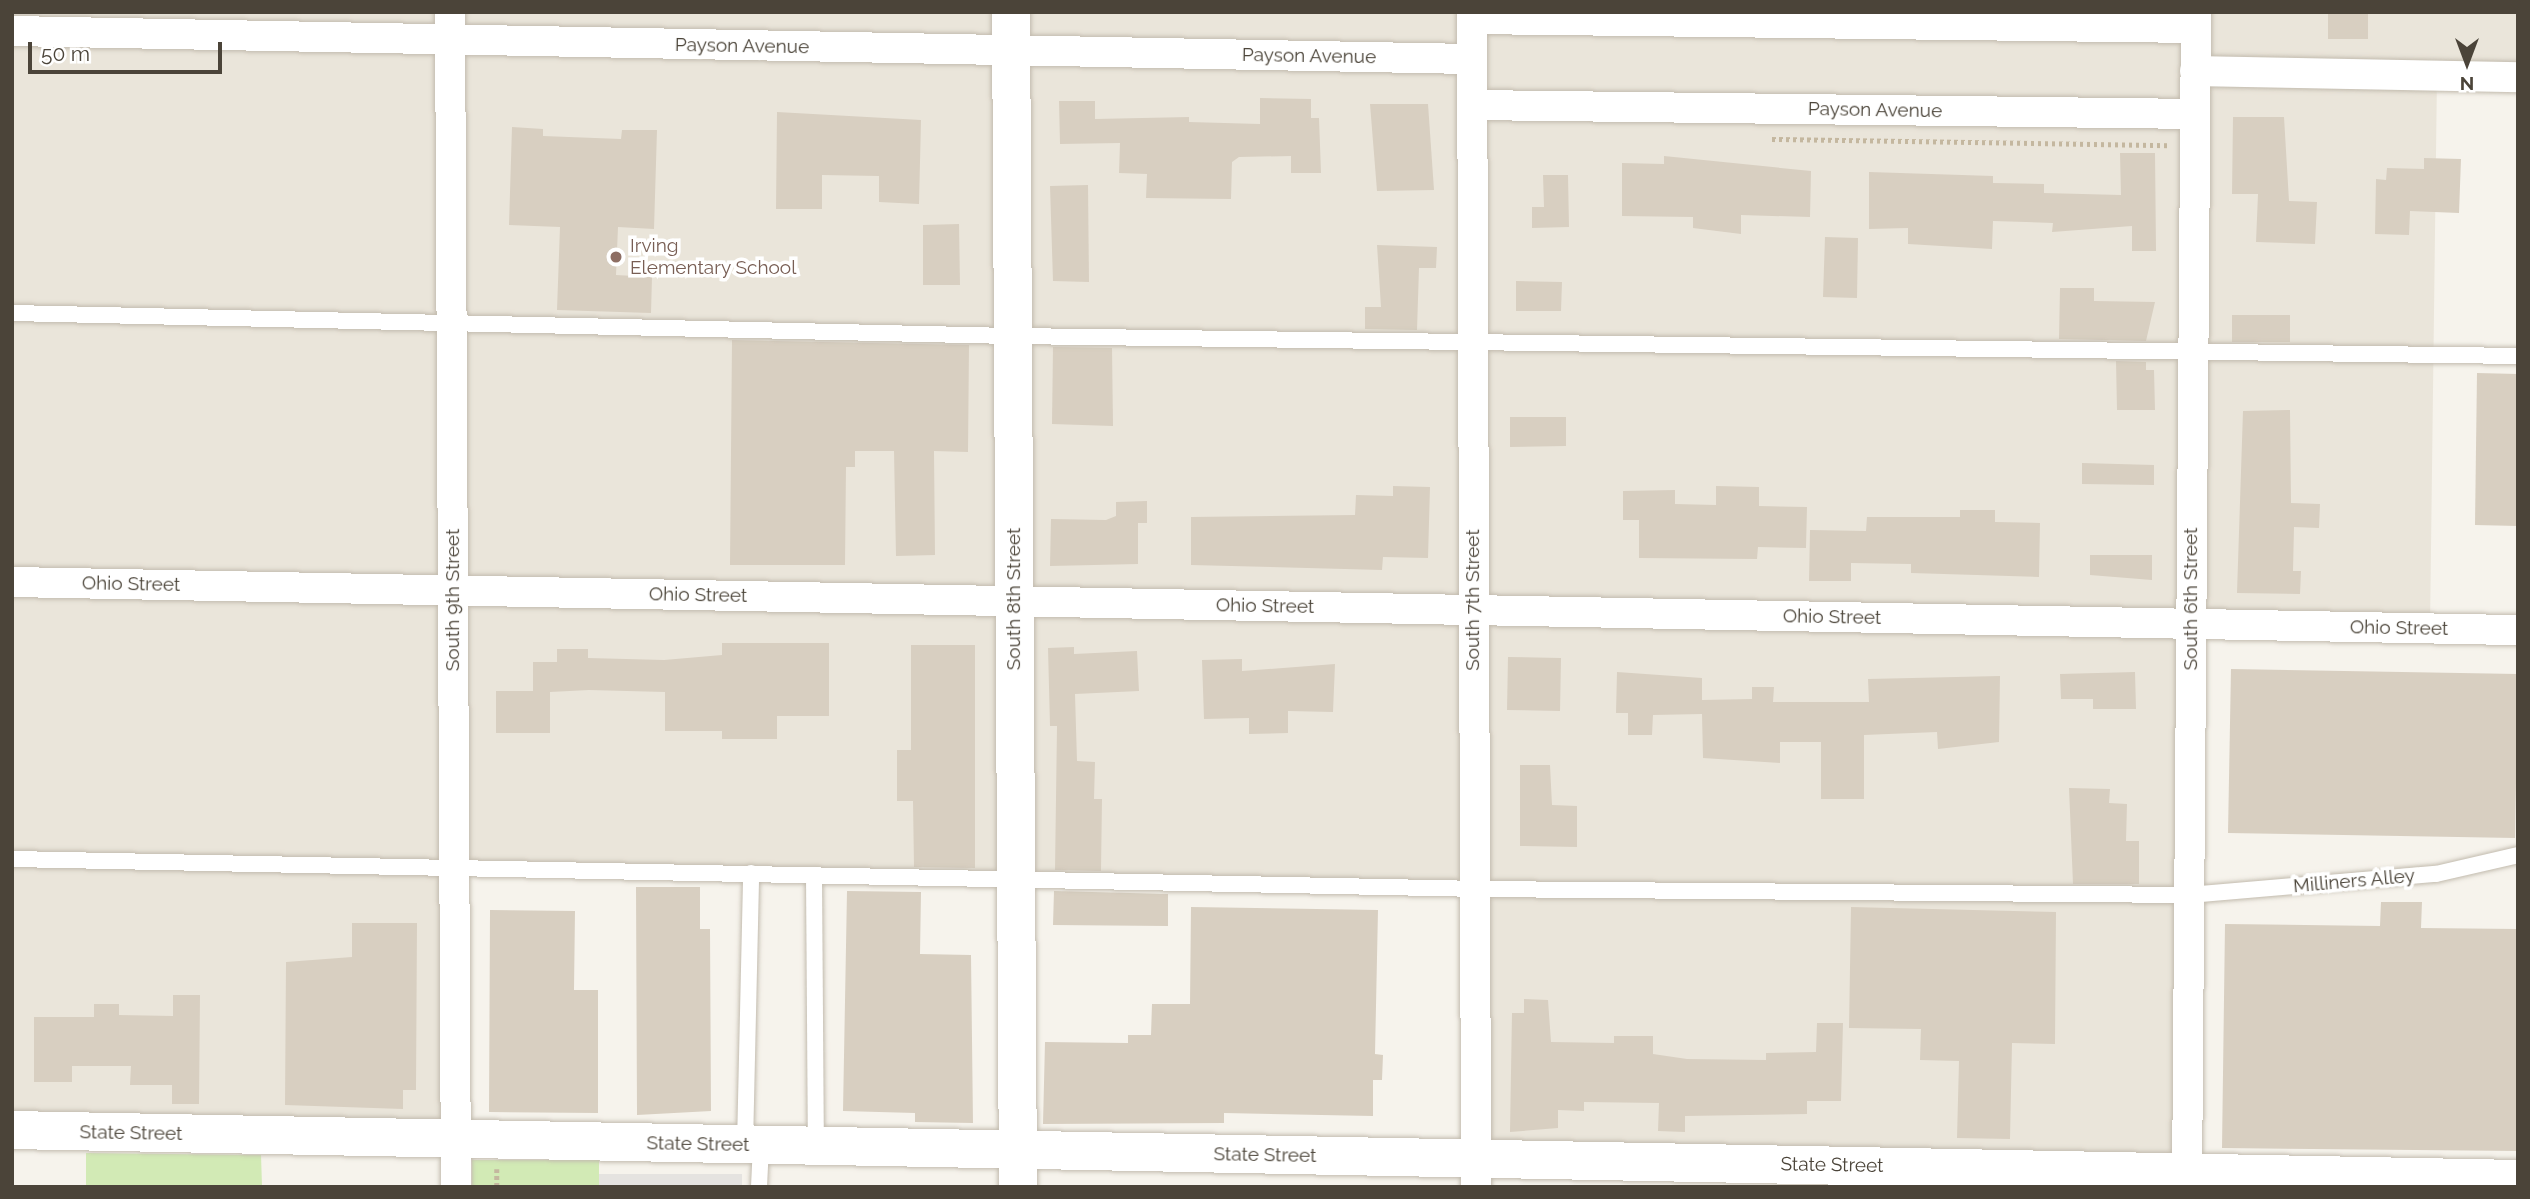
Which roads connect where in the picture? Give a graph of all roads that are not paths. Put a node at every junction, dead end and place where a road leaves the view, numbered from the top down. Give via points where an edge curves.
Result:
1 (1011, 12) edge
2 (1472, 16) edge
3 (2195, 20) edge
4 (450, 26) edge
5 (12, 32) edge
6 (1011, 51) junction
7 (1472, 59) junction
8 (2195, 71) junction
9 (2518, 77) edge
10 (1472, 105) junction
11 (2195, 114) junction
12 (12, 313) edge
13 (452, 322) junction
14 (1013, 336) junction
15 (1472, 343) junction
16 (2193, 354) junction
17 (2518, 356) edge
18 (12, 582) edge
19 (453, 590) junction
20 (1014, 601) junction
21 (1473, 610) junction
22 (2191, 623) junction
23 (2518, 630) edge
24 (2518, 855) edge
25 (12, 859) edge
26 (455, 864) junction
27 (751, 873) junction
28 (814, 875) junction
29 (1016, 881) junction
30 (1475, 889) junction
31 (2189, 895) junction
32 (12, 1130) edge
33 (456, 1139) junction
34 (753, 1145) junction
35 (816, 1146) junction
36 (1018, 1168) edge
37 (1476, 1173) edge
38 (2518, 1179) edge
39 (2187, 1180) edge
40 (456, 1187) edge
41 (759, 1187) edge

1 - 6 street, South 8th Street
2 - 3 street
2 - 7 street, South 7th Street
3 - 8 street, South 6th Street
4 - 5 street, Payson Avenue
4 - 6 street, Payson Avenue
4 - 13 street, South 9th Street
6 - 7 street, Payson Avenue
6 - 14 street, South 8th Street
7 - 10 street, South 7th Street
8 - 9 street
8 - 11 street, South 6th Street
10 - 11 street, Payson Avenue
10 - 15 street, South 7th Street
11 - 16 street, South 6th Street
12 - 13 lane
13 - 14 lane
13 - 19 street, South 9th Street
14 - 15 lane
14 - 20 street, South 8th Street
15 - 16 lane
15 - 21 street, South 7th Street
16 - 17 lane
16 - 22 street, South 6th Street
18 - 19 street, Ohio Street
19 - 20 street, Ohio Street
19 - 26 street, South 9th Street
20 - 21 street, Ohio Street
20 - 29 street, South 8th Street
21 - 22 street, Ohio Street
21 - 30 street, South 7th Street
22 - 23 street, Ohio Street
22 - 31 street, South 6th Street
24 - 31 lane, Milliners Alley via 2436,874
25 - 26 lane, Milliners Alley
26 - 27 lane, Milliners Alley
26 - 33 street, South 9th Street
27 - 28 lane, Milliners Alley
27 - 34 lane
28 - 29 lane, Milliners Alley
28 - 35 lane
29 - 30 lane, Milliners Alley
29 - 36 street, South 8th Street
30 - 31 lane, Milliners Alley
30 - 37 street, South 7th Street
31 - 39 street, South 6th Street
32 - 33 street, State Street
33 - 34 street, State Street
33 - 40 street, South 9th Street
34 - 35 street, State Street
34 - 41 lane
35 - 36 street, State Street
36 - 37 street, State Street
37 - 39 street, State Street
38 - 39 street, State Street

